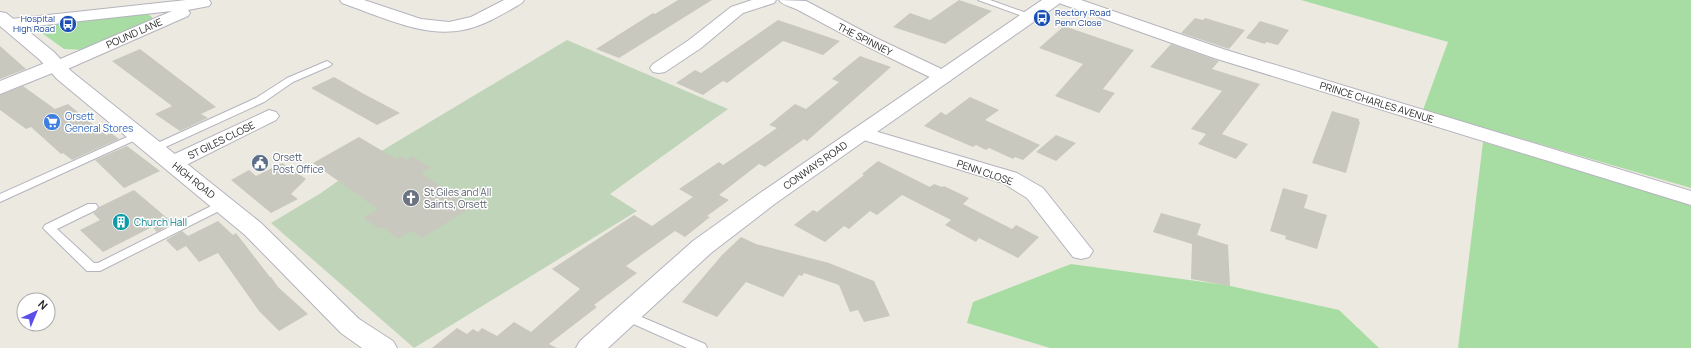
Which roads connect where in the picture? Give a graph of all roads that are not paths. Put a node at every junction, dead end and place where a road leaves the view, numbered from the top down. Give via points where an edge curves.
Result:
1 (348, 0) edge
2 (516, 0) edge
3 (768, 0) edge
4 (787, 0) edge
5 (982, 0) edge
6 (1053, 0) edge
7 (1065, 0) edge
8 (207, 2) edge
9 (1030, 16) junction
10 (4, 20) edge
11 (327, 64) dead end
12 (57, 66) junction
13 (659, 68) dead end
14 (944, 77) junction
15 (0, 88) edge
16 (270, 116) dead end
17 (861, 133) junction
18 (146, 141) junction
19 (174, 163) junction
20 (0, 198) edge
21 (1691, 198) edge
22 (223, 204) junction
23 (92, 207) dead end
24 (1081, 252) dead end
25 (626, 315) junction
26 (383, 348) edge
27 (590, 348) edge
28 (700, 348) edge

1 - 2 street via 423,24 442,27 473,21
3 - 13 street via 737,10 695,44
4 - 14 street, THE SPINNEY via 800,4 870,42
5 - 9 lane
6 - 9 main road, CONWAYS ROAD
7 - 21 street, PRINCE CHARLES AVENUE via 1220,54
8 - 10 street via 131,12
8 - 12 street, POUND LANE
9 - 14 main road, CONWAYS ROAD
10 - 12 main road, HIGH ROAD
11 - 18 lane via 290,80 260,100
12 - 15 street, POUND LANE
12 - 18 main road, HIGH ROAD via 64,75
14 - 17 main road, CONWAYS ROAD
16 - 19 street, ST GILES CLOSE
17 - 24 street, PENN CLOSE via 1010,178 1035,193
17 - 25 main road, CONWAYS ROAD via 702,247
18 - 19 main road, HIGH ROAD
18 - 20 lane
19 - 22 main road, HIGH ROAD
22 - 23 lane via 100,267 91,268 49,228
22 - 26 main road, HIGH ROAD via 252,229 350,326
25 - 27 main road, CONWAYS ROAD
25 - 28 lane

